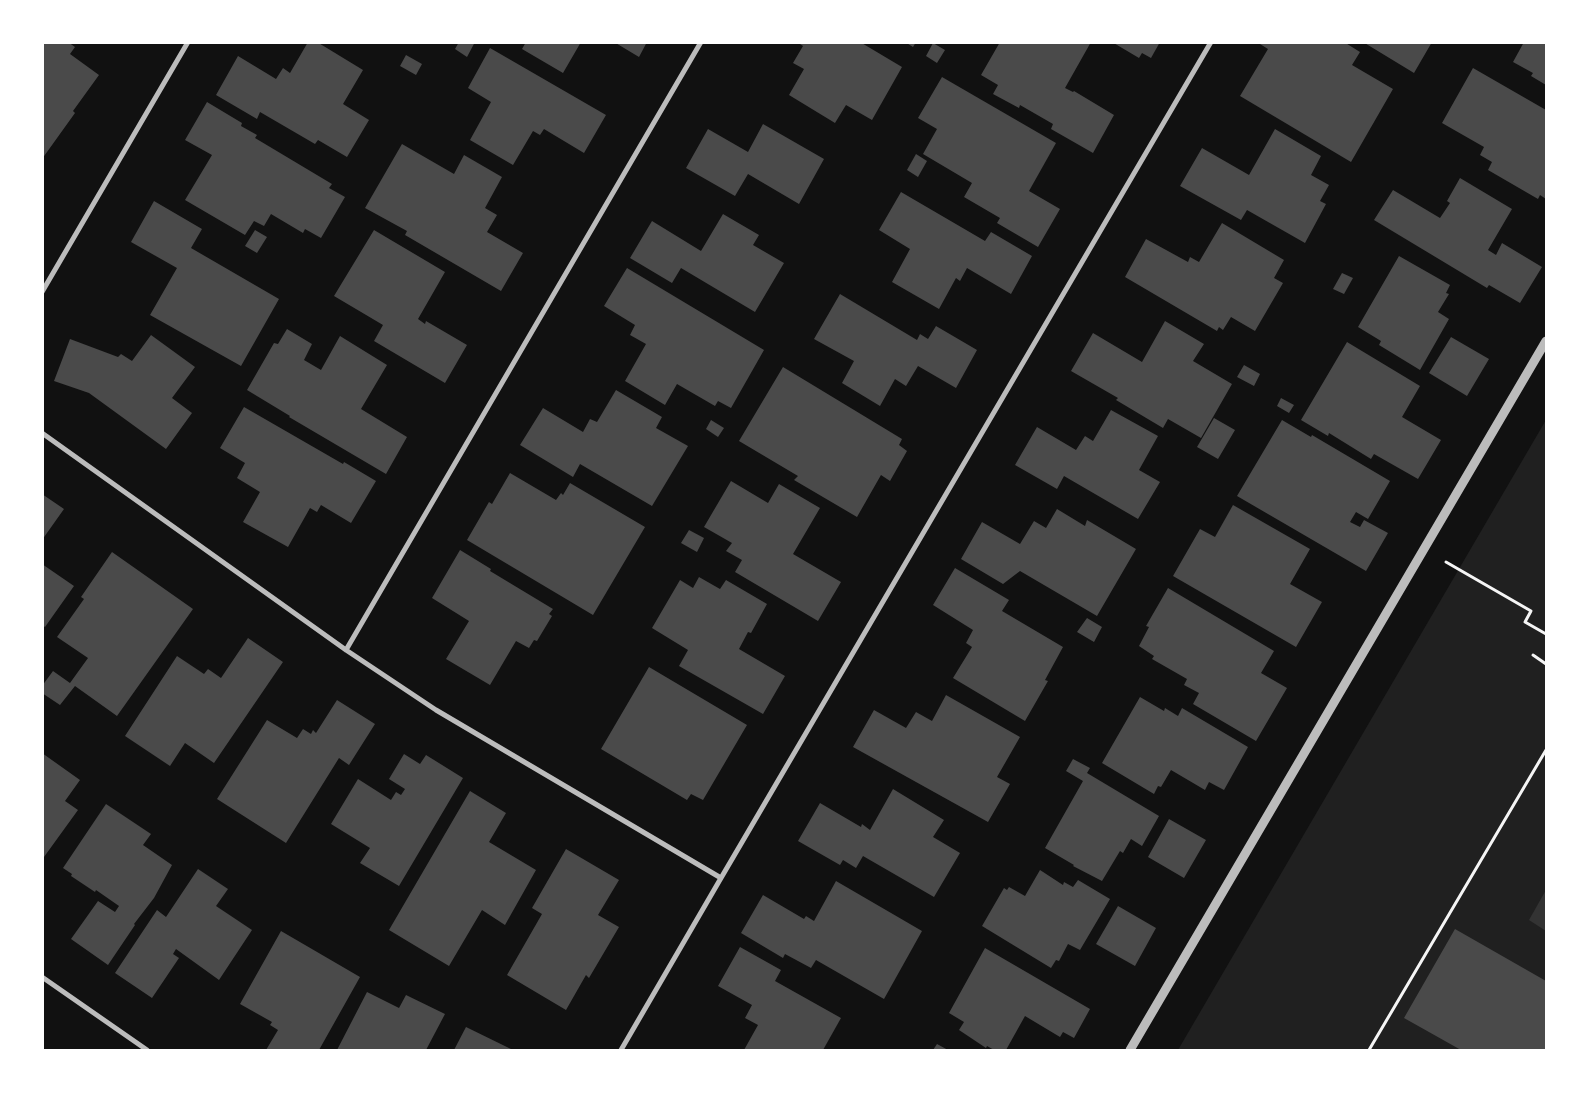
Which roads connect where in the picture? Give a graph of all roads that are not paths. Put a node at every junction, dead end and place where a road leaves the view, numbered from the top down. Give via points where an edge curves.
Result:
1 (188, 42) edge
2 (701, 42) edge
3 (1211, 42) edge
4 (42, 292) edge
5 (1546, 341) edge
6 (42, 433) edge
7 (346, 650) junction
8 (721, 878) junction
9 (42, 977) edge
10 (147, 1050) edge
11 (621, 1050) edge
12 (1130, 1050) edge

1 - 4 street
2 - 7 street
3 - 8 street
5 - 12 street
6 - 7 street
7 - 8 street via 436,710
8 - 11 street
9 - 10 street

